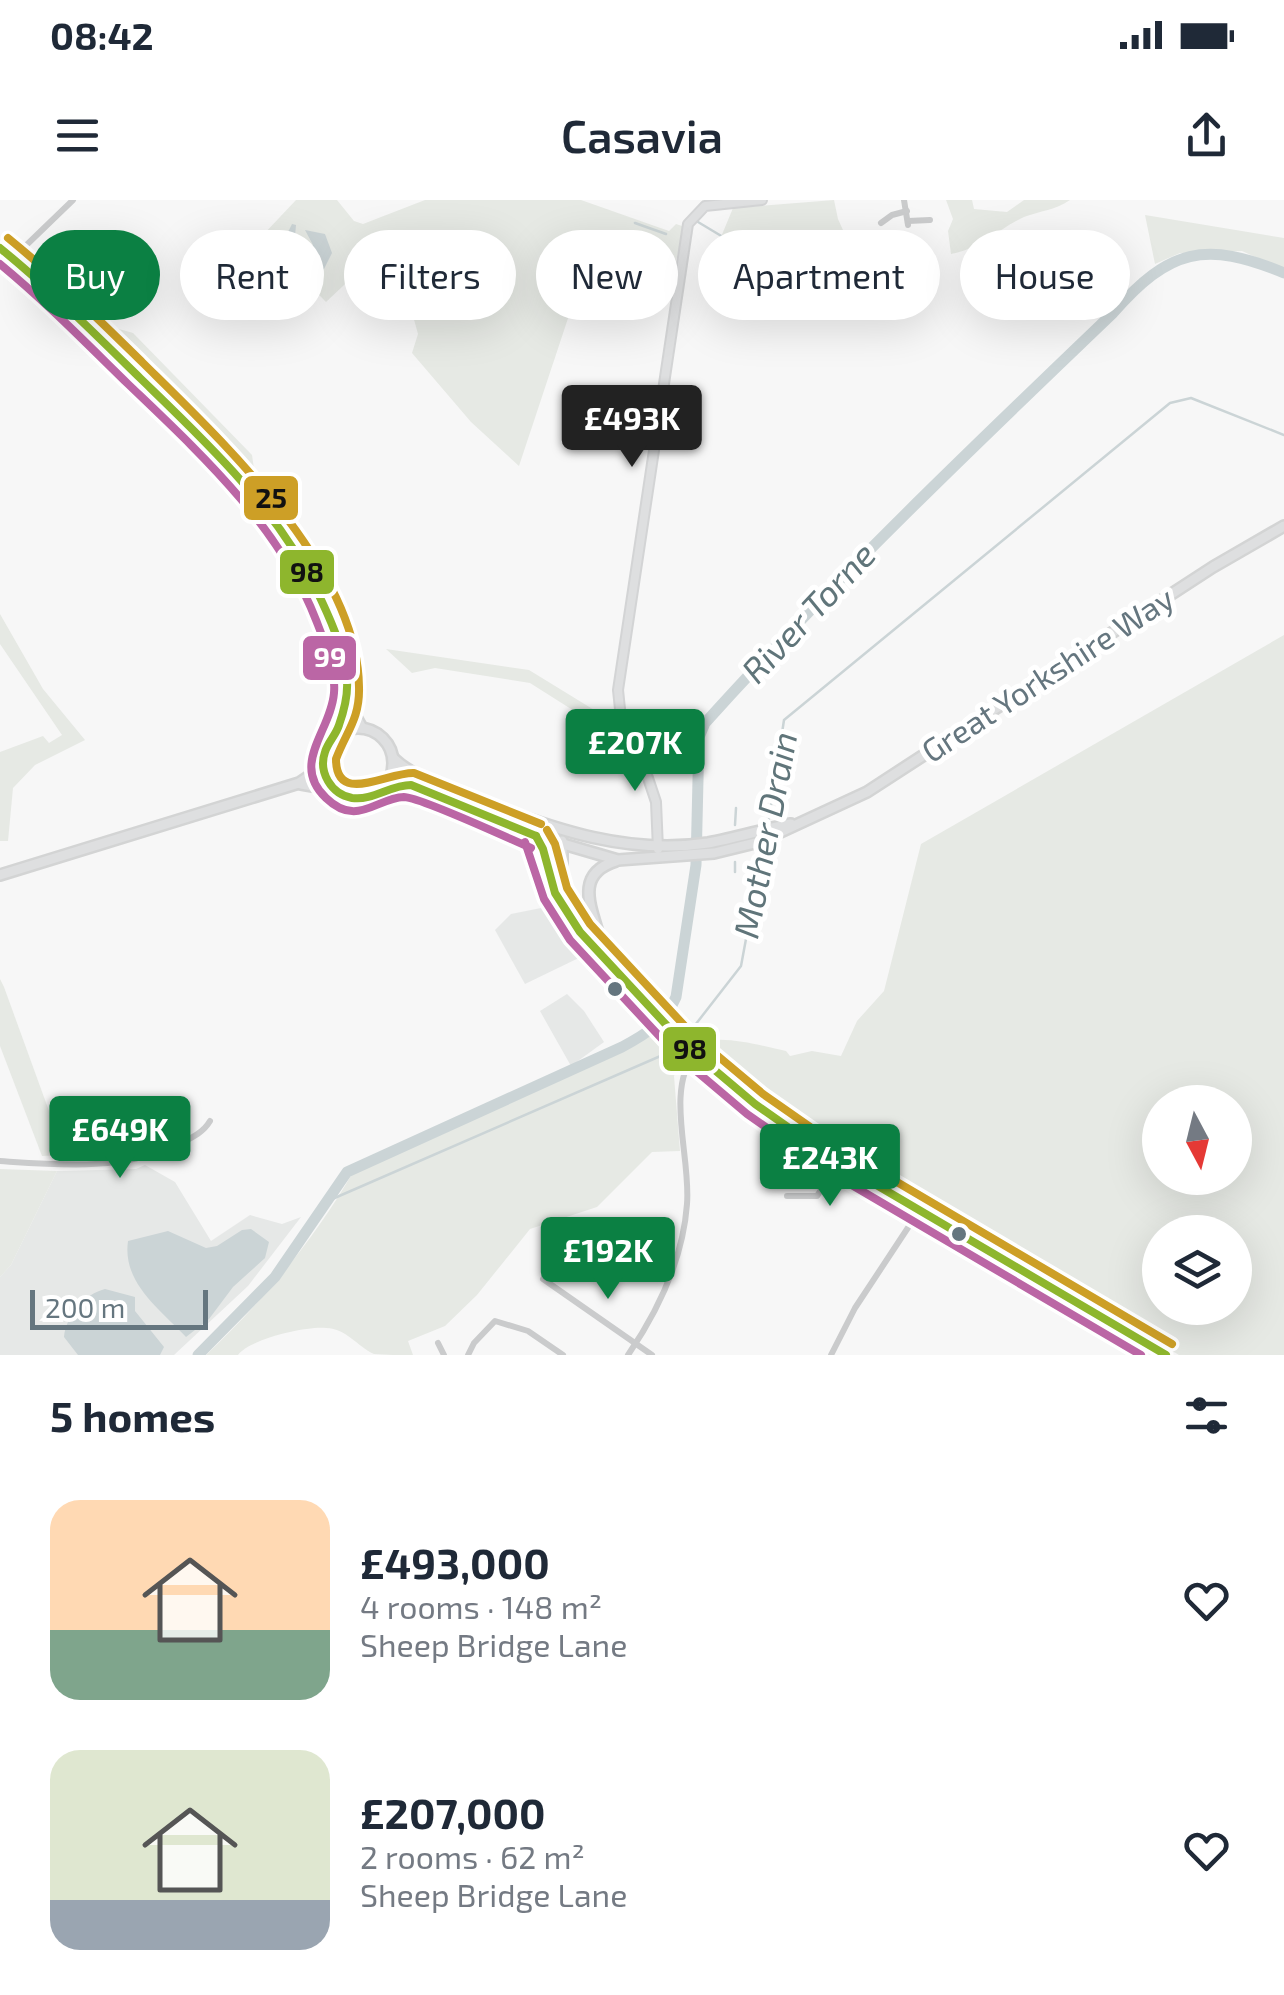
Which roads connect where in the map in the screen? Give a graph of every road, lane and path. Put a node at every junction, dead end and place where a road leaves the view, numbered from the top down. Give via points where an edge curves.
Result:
1 (73, 200) edge
2 (762, 200) edge
3 (904, 200) edge
4 (906, 211) junction
5 (930, 220) dead end
6 (881, 224) dead end
7 (0, 248) edge
8 (13, 258) junction
9 (1284, 526) edge
10 (347, 692) junction
11 (362, 728) junction
12 (336, 735) junction
13 (393, 758) junction
14 (322, 767) junction
15 (299, 784) junction
16 (382, 789) junction
17 (334, 790) junction
18 (561, 830) junction
19 (536, 836) junction
20 (558, 843) junction
21 (658, 846) junction
22 (712, 848) junction
23 (658, 859) junction
24 (618, 860) junction
25 (547, 862) junction
26 (0, 875) edge
27 (602, 944) junction
28 (609, 960) junction
29 (695, 1053) junction
30 (210, 1121) dead end
31 (0, 1161) edge
32 (839, 1163) junction
33 (788, 1196) dead end
34 (919, 1211) junction
35 (543, 1280) dead end
36 (438, 1343) dead end
37 (636, 1344) junction
38 (444, 1355) edge
39 (468, 1355) edge
40 (562, 1355) edge
41 (628, 1355) edge
42 (652, 1355) edge
43 (831, 1355) edge
44 (1166, 1355) edge

1 - 8 street
2 - 21 main road via 705,206 686,234 618,690 622,728 656,802
3 - 4 street
4 - 5 street via 908,223
4 - 6 street
7 - 8 highway
8 - 10 highway via 184,422 278,530 323,603
9 - 22 highway, Great Yorkshire Way via 867,792 809,820
10 - 11 highway
10 - 12 highway
11 - 12 highway
11 - 13 highway via 384,739
12 - 14 highway
13 - 16 highway
13 - 18 highway, Great Yorkshire Way via 451,790
14 - 15 highway
14 - 17 highway
15 - 17 highway
15 - 26 highway
16 - 17 highway via 355,798
16 - 19 highway, Great Yorkshire Way via 411,785
18 - 20 highway
18 - 21 highway, Great Yorkshire Way
19 - 20 highway, Great Yorkshire Way
19 - 25 highway
20 - 24 highway, Great Yorkshire Way
20 - 25 highway
20 - 27 highway via 568,896
21 - 22 highway, Great Yorkshire Way
21 - 23 main road
22 - 23 highway, Great Yorkshire Way
23 - 24 highway, Great Yorkshire Way
24 - 27 highway via 590,877
25 - 28 highway via 560,904
27 - 28 highway
28 - 29 highway
29 - 32 highway
29 - 37 street via 680,1088 689,1178 685,1224 664,1290
30 - 31 street via 161,1153 113,1164
32 - 33 street via 817,1196
32 - 34 highway
34 - 43 street
34 - 44 highway
35 - 37 street
36 - 38 street
37 - 41 street
37 - 42 street
39 - 40 street via 490,1324 500,1321

